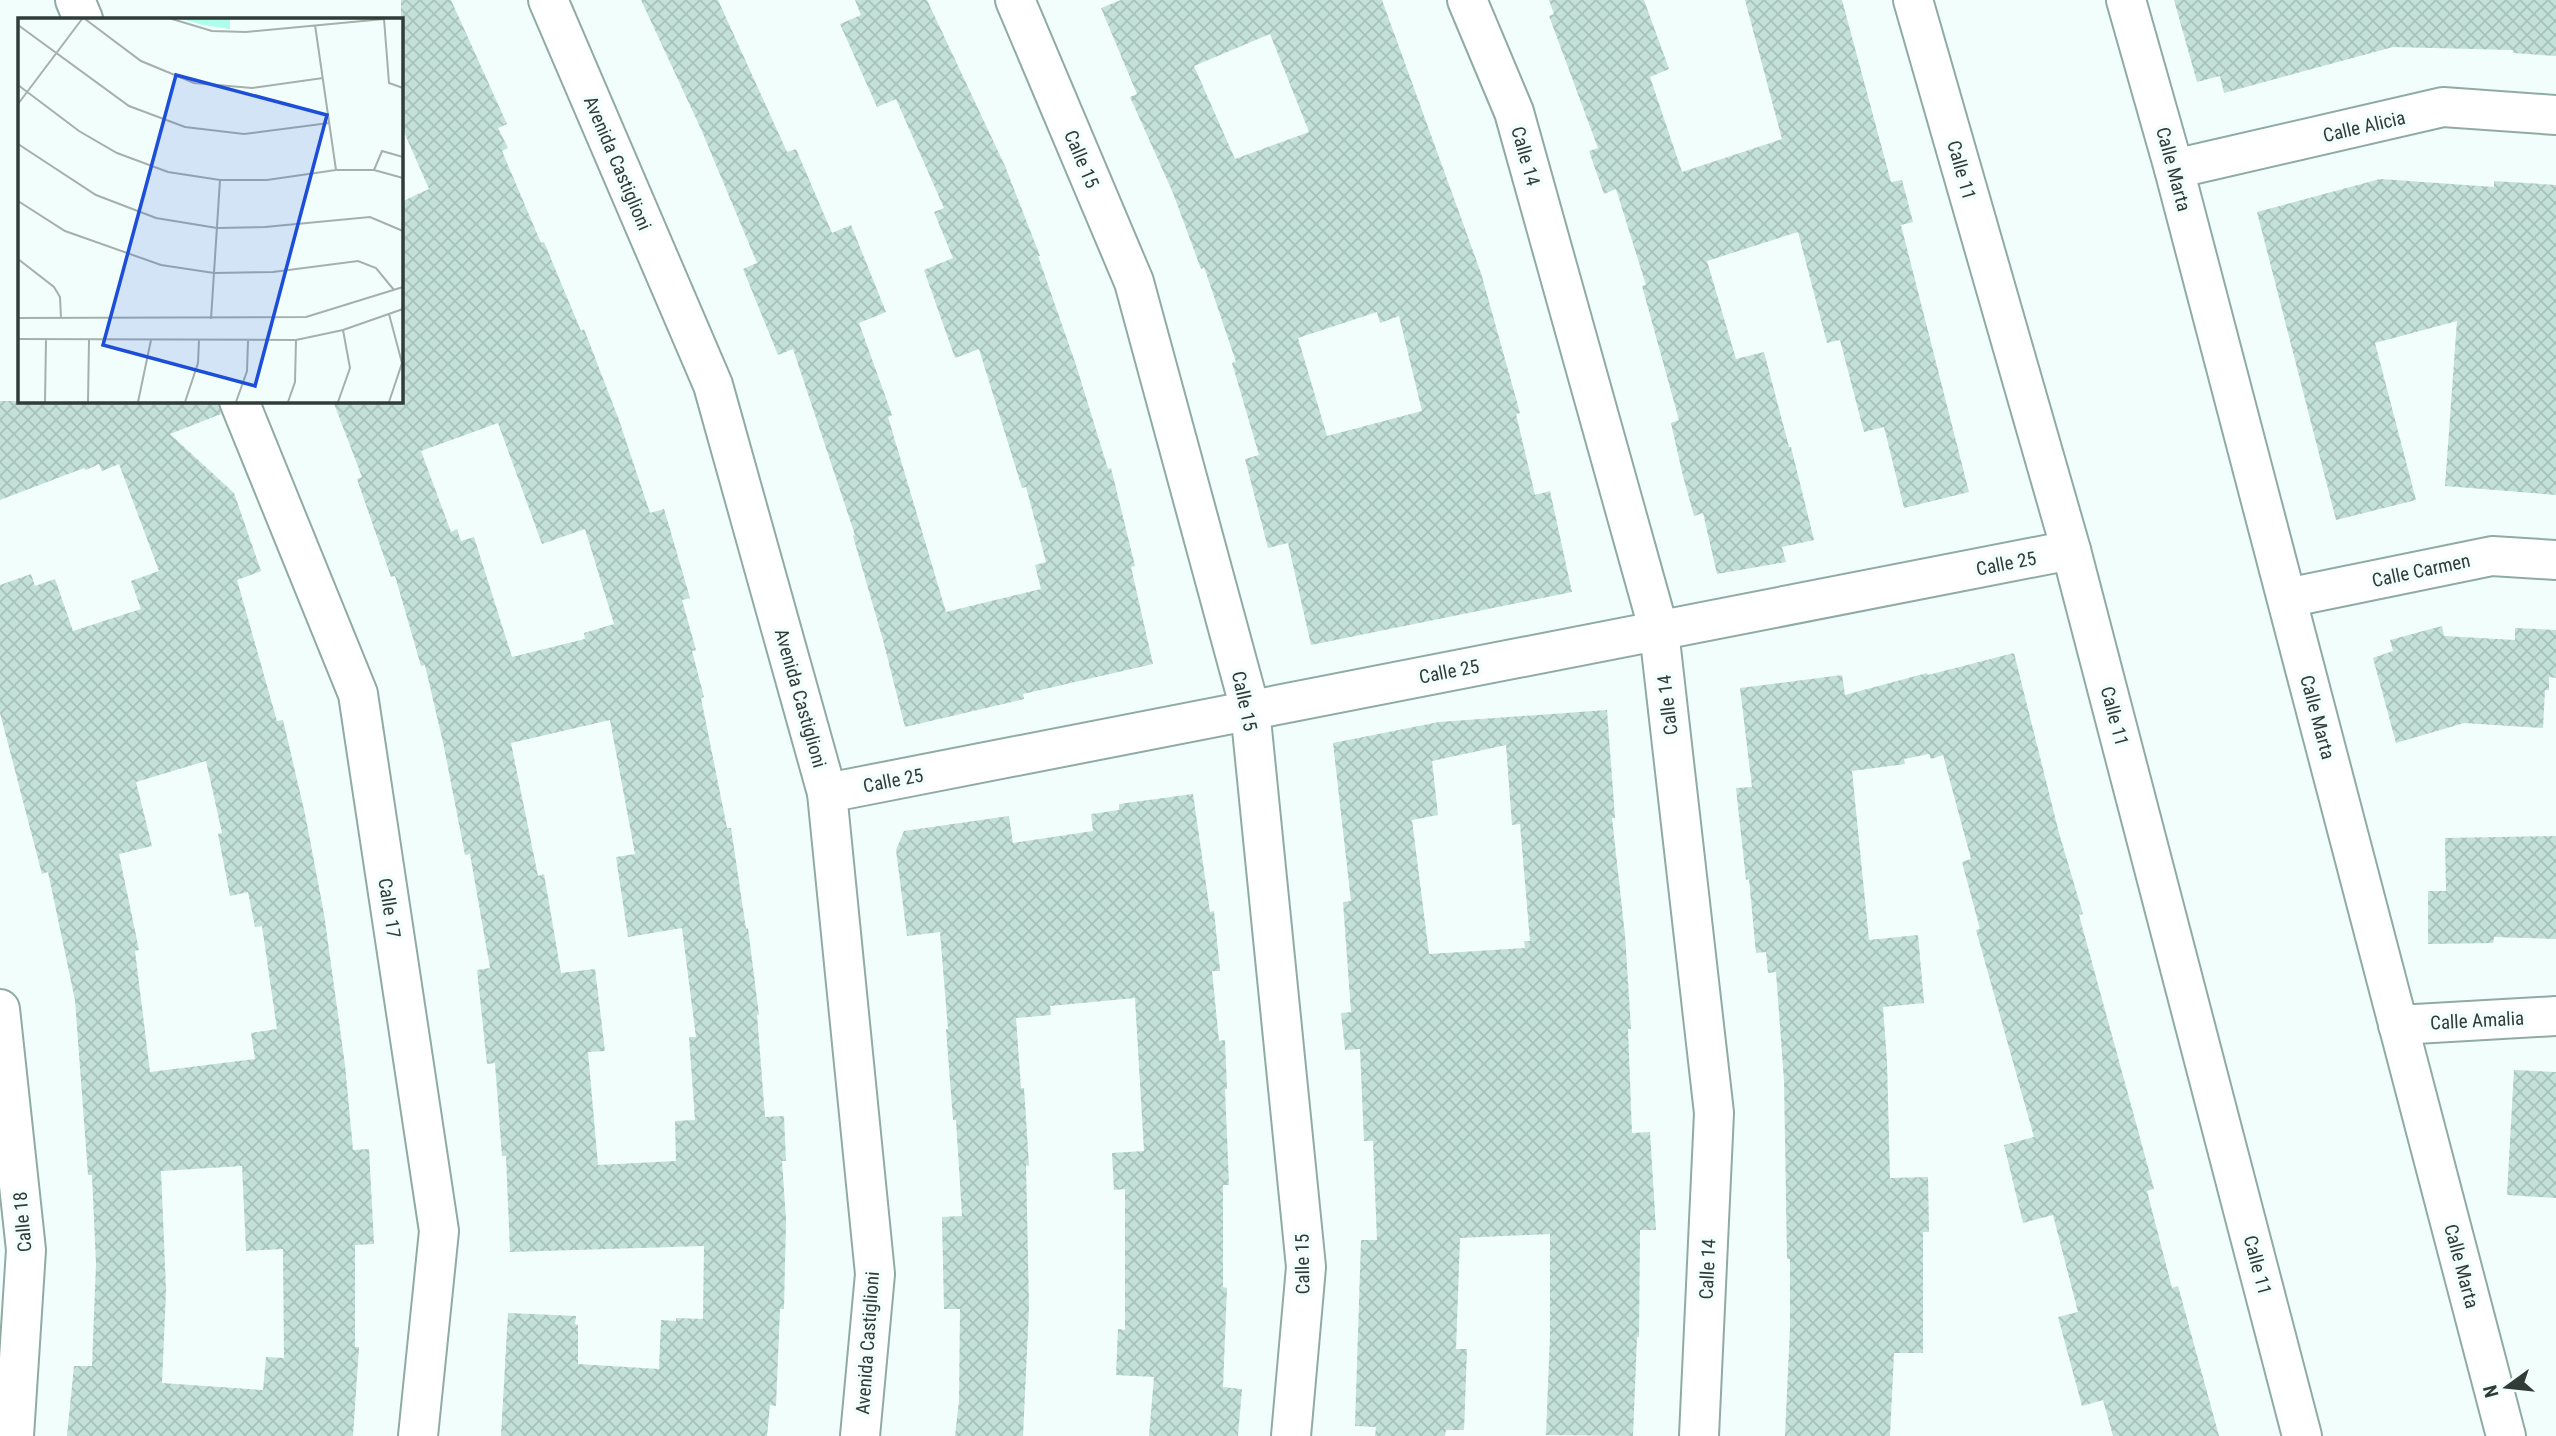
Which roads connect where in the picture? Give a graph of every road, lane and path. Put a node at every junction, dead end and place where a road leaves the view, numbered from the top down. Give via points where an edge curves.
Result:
1 (75, 0) edge
2 (548, 0) edge
3 (1015, 0) edge
4 (1467, 0) edge
5 (1913, 0) edge
6 (2126, 0) edge
7 (83, 18) edge
8 (2556, 115) edge
9 (2174, 169) junction
10 (239, 402) edge
11 (2071, 550) junction
12 (2556, 560) edge
13 (2287, 598) junction
14 (1659, 631) junction
15 (1250, 709) junction
16 (827, 793) junction
17 (0, 1009) edge
18 (2556, 1016) edge
19 (2398, 1025) junction
20 (14, 1436) edge
21 (418, 1436) edge
22 (860, 1436) edge
23 (1291, 1436) edge
24 (1699, 1436) edge
25 (2302, 1436) edge
26 (2506, 1436) edge

1 - 7 street
2 - 16 street, Avenida Castiglioni via 713,385
3 - 15 street, Calle 15 via 1134,282
4 - 14 street, Calle 14 via 1514,112
5 - 11 street, Calle 11
6 - 9 street, Calle Marta
8 - 9 street, Calle Alicia via 2443,107
9 - 13 street, Calle Marta
10 - 21 street, Calle 17 via 358,694 439,1231
11 - 14 street, Calle 25
11 - 25 street, Calle 11
12 - 13 street, Calle Carmen via 2492,556
13 - 19 street, Calle Marta
14 - 15 street, Calle 25
14 - 24 street, Calle 14 via 1714,1112
15 - 16 street, Calle 25
15 - 23 street, Calle 15 via 1306,1267
16 - 22 street, Avenida Castiglioni via 875,1274
17 - 20 street, Calle 18 via 26,1250
18 - 19 street, Calle Amalia
19 - 26 street, Calle Marta

